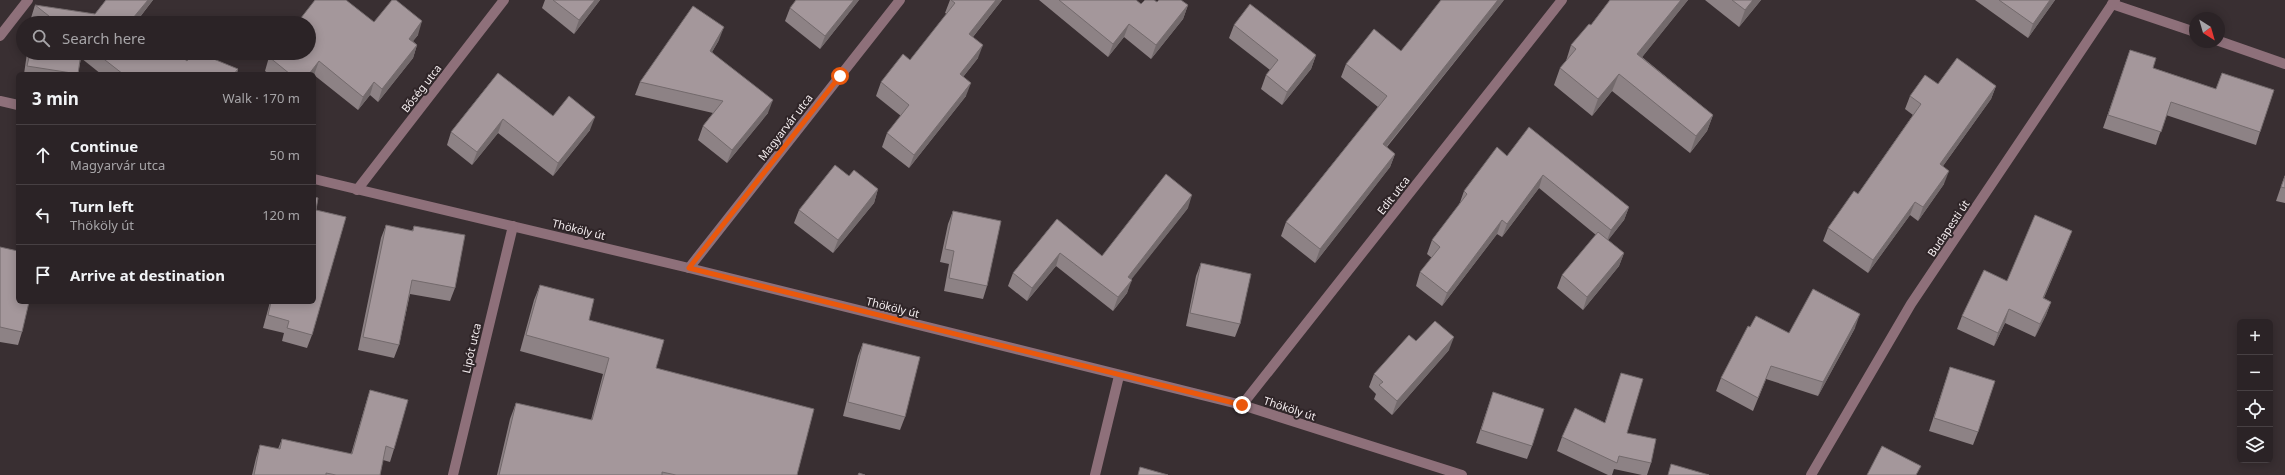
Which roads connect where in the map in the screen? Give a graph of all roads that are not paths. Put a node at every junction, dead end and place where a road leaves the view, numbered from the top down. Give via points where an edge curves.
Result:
1 (28, 0) edge
2 (504, 0) edge
3 (900, 0) edge
4 (1562, 0) edge
5 (2114, 2) edge
6 (2189, 30) edge
7 (0, 36) edge
8 (2225, 43) edge
9 (2285, 64) edge
10 (0, 101) edge
11 (16, 105) edge
12 (316, 180) edge
13 (357, 190) junction
14 (512, 226) junction
15 (689, 268) junction
16 (1119, 376) junction
17 (1242, 405) junction
18 (453, 475) edge
19 (1095, 475) edge
20 (1462, 475) edge
21 (1811, 475) edge

1 - 7 street
2 - 13 street, Bőség utca
3 - 15 street, Magyarvár utca
4 - 17 street, Edit utca
5 - 6 street
5 - 21 street, Budapesti út via 1911,304
8 - 9 street
10 - 11 street
12 - 13 street, Thököly út
13 - 14 street, Thököly út
14 - 15 street, Thököly út
14 - 18 street, Lipót utca
15 - 16 street, Thököly út
16 - 17 street, Thököly út
16 - 19 street
17 - 20 street, Thököly út

